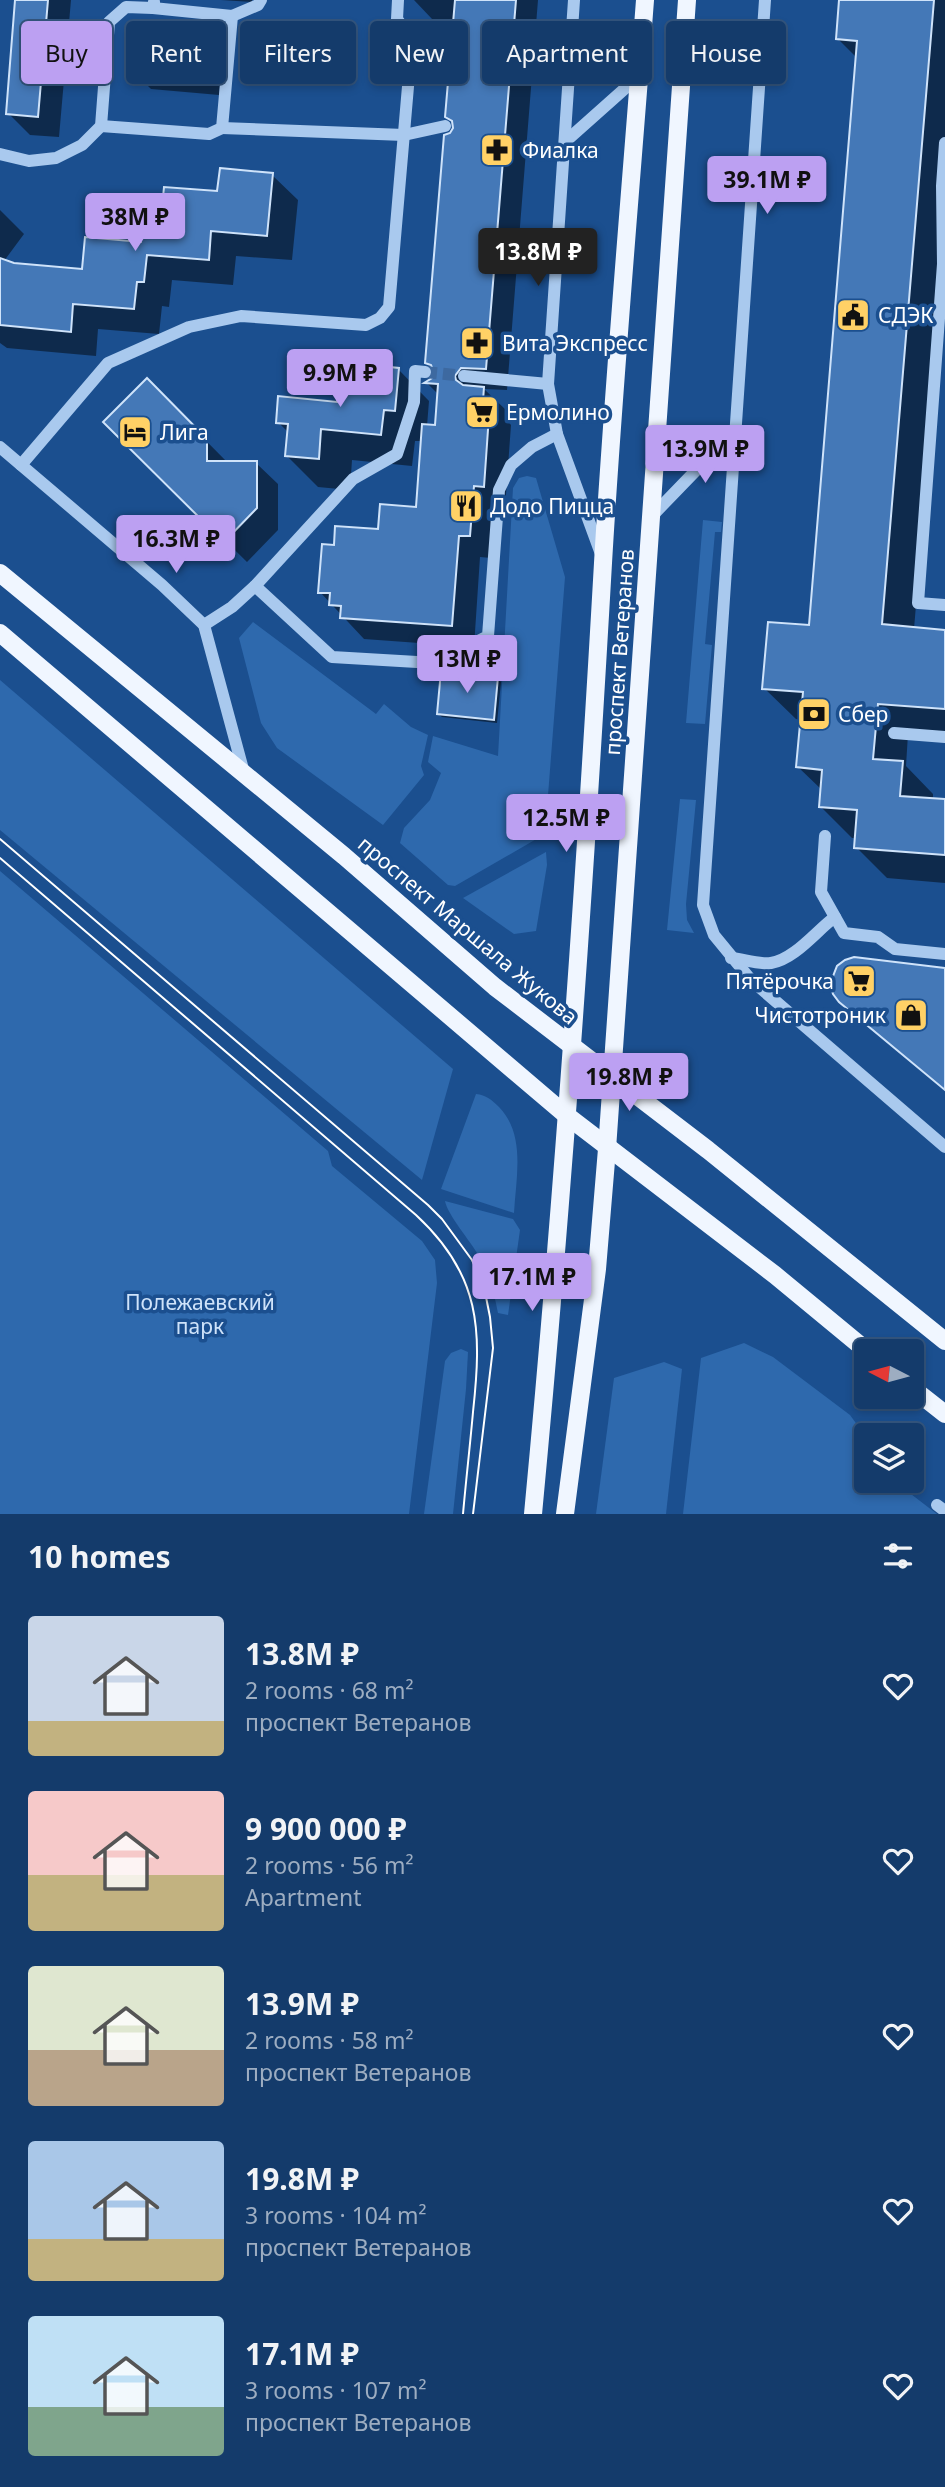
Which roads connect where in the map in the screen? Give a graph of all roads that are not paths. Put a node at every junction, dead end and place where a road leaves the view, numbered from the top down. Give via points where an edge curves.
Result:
1 (261, 0) edge
2 (398, 0) edge
3 (574, 0) edge
4 (645, 0) edge
5 (687, 0) edge
6 (765, 0) edge
7 (153, 4) edge
8 (232, 16) junction
9 (643, 21) edge
10 (630, 84) edge
11 (638, 84) edge
12 (102, 126) junction
13 (445, 126) dead end
14 (222, 128) junction
15 (404, 135) junction
16 (566, 141) junction
17 (945, 143) edge
18 (0, 154) edge
19 (425, 372) dead end
20 (464, 376) tunnel mouth
21 (548, 384) junction
22 (736, 429) junction
23 (557, 434) junction
24 (0, 447) edge
25 (21, 465) junction
26 (651, 517) junction
27 (603, 562) junction
28 (0, 573) edge
29 (255, 586) junction
30 (945, 605) edge
31 (204, 625) junction
32 (0, 633) edge
33 (894, 733) dead end
34 (945, 737) edge
35 (244, 774) junction
36 (825, 836) dead end
37 (835, 917) junction
38 (945, 954) edge
39 (731, 958) junction
40 (571, 1046) junction
41 (612, 1074) junction
42 (566, 1115) junction
43 (945, 1147) edge
44 (607, 1149) junction
45 (854, 1340) edge
46 (945, 1341) edge
47 (924, 1397) edge
48 (945, 1414) edge
49 (533, 1514) edge
50 (565, 1514) edge

1 - 8 street
2 - 15 street via 397,19 412,40
3 - 16 street
4 - 9 main road, проспект Ветеранов
5 - 26 main road, проспект Ветеранов
6 - 22 street
7 - 8 street
7 - 12 street via 126,7 109,22
8 - 14 street
10 - 16 street
11 - 27 main road, проспект Ветеранов
12 - 14 street via 209,134
12 - 18 street via 82,145 56,158 29,161
13 - 15 street
14 - 15 street
15 - 25 street via 388,307 380,318 366,325 241,316 163,337 108,363
16 - 21 street
17 - 30 street via 943,264 918,603
19 - 29 street via 415,371 414,402 397,454 353,479
20 - 21 street
21 - 23 street
22 - 26 street
22 - 39 street via 703,905
23 - 27 street
23 - 29 street via 511,465 499,490 488,636 477,642 434,663 332,657
24 - 25 street
25 - 31 street
26 - 41 main road, проспект Ветеранов
27 - 40 main road, проспект Ветеранов
28 - 35 main road, проспект Маршала Жукова
29 - 31 street
31 - 35 street
32 - 42 main road
33 - 34 street
35 - 40 main road, проспект Маршала Жукова
36 - 37 street via 821,892
37 - 38 street via 844,933 878,937 895,949
37 - 39 street via 792,953 770,963
39 - 43 street via 754,983
40 - 41 main road, проспект Маршала Жукова
40 - 42 main road, проспект Ветеранов
41 - 44 main road, проспект Ветеранов
41 - 46 main road, проспект Маршала Жукова
42 - 44 main road
42 - 49 main road, проспект Ветеранов
44 - 45 main road
44 - 50 main road, проспект Ветеранов via 597,1269
47 - 48 main road

